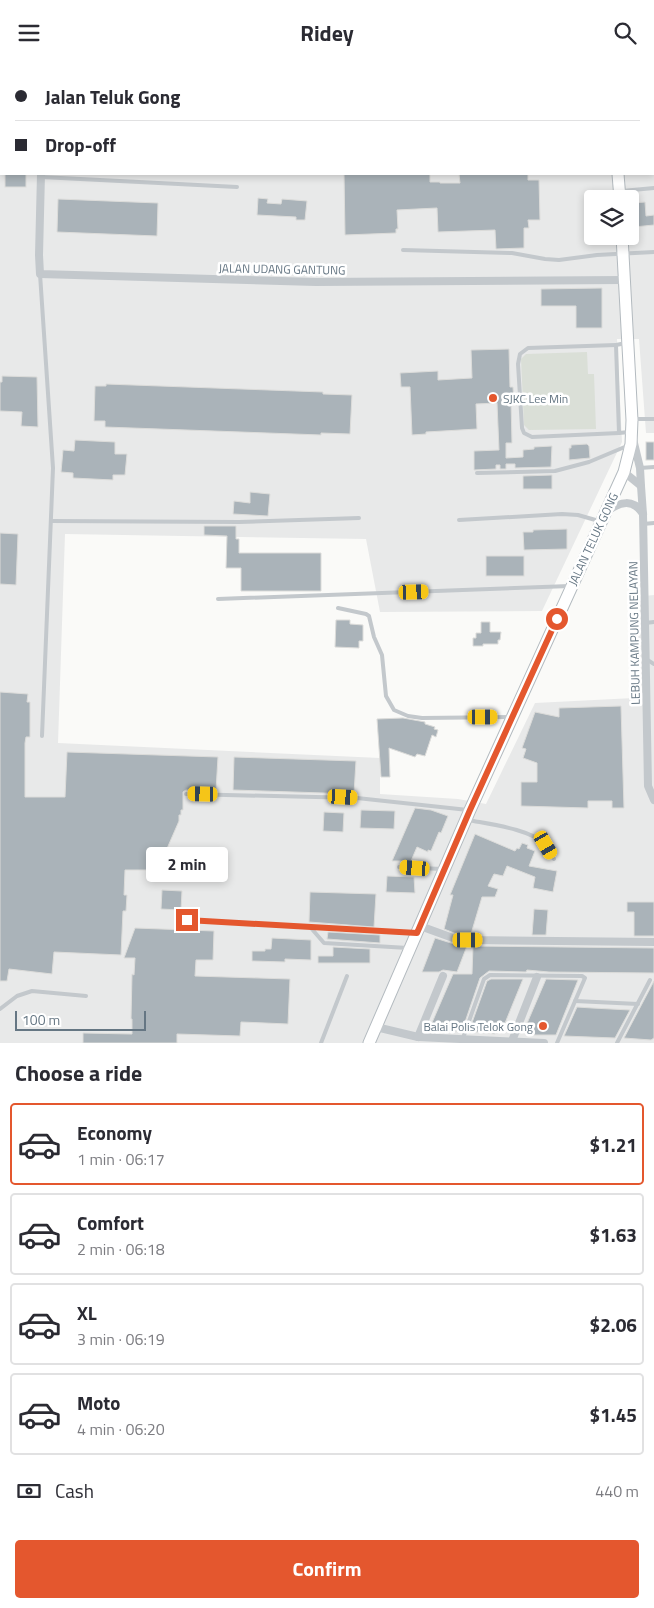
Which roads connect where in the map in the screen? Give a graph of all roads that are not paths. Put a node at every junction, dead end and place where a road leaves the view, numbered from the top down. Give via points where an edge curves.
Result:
1 (41, 175) edge
2 (618, 175) edge
3 (237, 187) dead end
4 (654, 188) edge
5 (619, 190) edge
6 (639, 191) edge
7 (622, 245) edge
8 (402, 250) dead end
9 (622, 253) junction
10 (654, 253) edge
11 (40, 274) junction
12 (623, 281) junction
13 (622, 344) junction
14 (632, 419) junction
15 (654, 419) edge
16 (619, 433) junction
17 (632, 437) junction
18 (654, 467) edge
19 (640, 468) junction
20 (624, 472) junction
21 (477, 473) dead end
22 (641, 486) junction
23 (643, 514) junction
24 (604, 517) junction
25 (359, 518) dead end
26 (459, 520) dead end
27 (51, 521) junction
28 (654, 523) edge
29 (643, 524) junction
30 (572, 586) junction
31 (218, 599) dead end
32 (338, 608) dead end
33 (654, 622) edge
34 (645, 623) junction
35 (646, 659) junction
36 (654, 664) edge
37 (512, 717) junction
38 (42, 736) dead end
39 (186, 794) dead end
40 (654, 800) edge
41 (468, 815) junction
42 (554, 859) dead end
43 (399, 867) dead end
44 (444, 869) junction
45 (187, 920) dead end
46 (312, 928) junction
47 (418, 929) junction
48 (654, 942) edge
49 (410, 949) junction
50 (347, 976) dead end
51 (443, 976) dead end
52 (537, 977) junction
53 (650, 980) dead end
54 (86, 996) dead end
55 (575, 1001) junction
56 (638, 1004) junction
57 (0, 1009) edge
58 (376, 1027) junction
59 (418, 1037) junction
60 (463, 1039) junction
61 (512, 1041) junction
62 (321, 1043) edge
63 (369, 1043) edge
64 (544, 1043) edge
65 (557, 1043) edge
66 (617, 1043) edge

1 - 3 lane
1 - 11 street
2 - 5 street
4 - 6 lane
7 - 9 street, JALAN TELUK GONG
8 - 9 lane via 512,253 559,260
9 - 10 lane
9 - 12 street, JALAN TELUK GONG
11 - 12 street, JALAN UDANG GANTUNG via 316,281
11 - 27 lane via 52,447
12 - 13 street, JALAN TELUK GONG
13 - 14 street, JALAN TELUK GONG
13 - 16 lane
13 - 16 lane via 526,348 520,353 518,365 522,428 526,435
14 - 15 lane
14 - 17 street, JALAN TELUK GONG
16 - 17 lane
17 - 19 street, LEBUH KAMPUNG NELAYAN
17 - 20 street, JALAN TELUK GONG
17 - 21 lane via 589,462 555,471
18 - 19 lane
19 - 22 street, LEBUH KAMPUNG NELAYAN
20 - 22 street
20 - 24 street, JALAN TELUK GONG
22 - 23 street, LEBUH KAMPUNG NELAYAN
23 - 24 street via 636,505 628,502 620,503
23 - 29 street, LEBUH KAMPUNG NELAYAN
24 - 26 lane via 562,514
24 - 30 street, JALAN TELUK GONG
25 - 27 lane via 240,522
27 - 38 lane
28 - 29 lane
29 - 34 street, LEBUH KAMPUNG NELAYAN
30 - 31 lane
30 - 37 street, JALAN TELUK GONG
32 - 37 lane via 368,616 382,655 386,696 397,712 422,718
33 - 34 lane
34 - 35 street, LEBUH KAMPUNG NELAYAN
35 - 36 lane
35 - 40 street, LEBUH KAMPUNG NELAYAN via 648,786
37 - 41 street, JALAN TELUK GONG
39 - 41 lane via 357,798 443,806
41 - 42 lane via 534,837 546,845
41 - 44 street, JALAN TELUK GONG
43 - 44 lane
44 - 47 street, JALAN TELUK GONG
45 - 46 lane
46 - 47 lane
46 - 49 lane via 324,943
47 - 48 street via 468,940
47 - 49 street, JALAN TELUK GONG
49 - 58 street, JALAN TELUK GONG
50 - 62 lane
51 - 59 street
52 - 55 lane via 582,976 585,978
52 - 60 lane via 490,975 484,979
52 - 61 street
53 - 56 lane
54 - 57 lane via 32,991 17,995
55 - 56 lane
55 - 65 lane
56 - 66 lane
58 - 59 street
58 - 63 street, JALAN TELUK GONG
59 - 60 street
60 - 61 street
61 - 64 street

